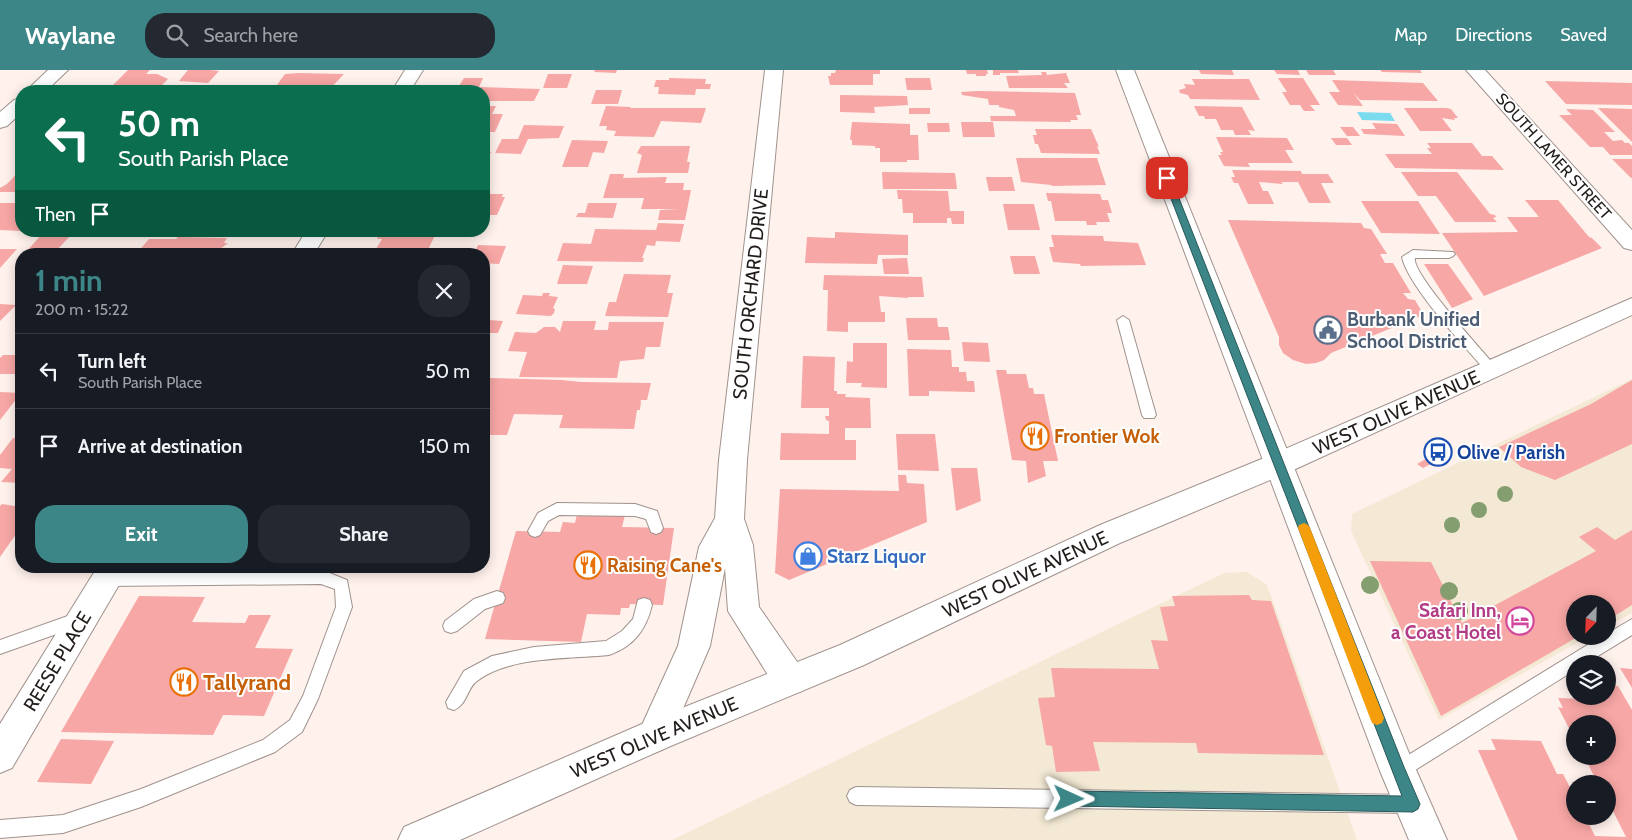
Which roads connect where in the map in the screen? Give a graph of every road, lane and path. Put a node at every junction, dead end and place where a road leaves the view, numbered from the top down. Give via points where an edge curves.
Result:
1 (59, 70) edge
2 (414, 70) edge
3 (774, 70) edge
4 (1125, 70) edge
5 (1475, 70) edge
6 (42, 85) edge
7 (405, 85) edge
8 (15, 109) edge
9 (0, 122) edge
10 (313, 237) edge
11 (1632, 243) edge
12 (307, 248) edge
13 (1449, 254) dead end
14 (1632, 306) edge
15 (1123, 320) dead end
16 (1491, 369) junction
17 (1149, 415) dead end
18 (1279, 464) junction
19 (729, 519) junction
20 (656, 528) dead end
21 (535, 531) dead end
22 (111, 573) edge
23 (497, 598) dead end
24 (644, 604) dead end
25 (84, 617) junction
26 (451, 626) dead end
27 (1632, 626) edge
28 (0, 647) edge
29 (790, 680) junction
30 (454, 702) dead end
31 (654, 736) junction
32 (0, 756) edge
33 (1398, 771) junction
34 (856, 796) dead end
35 (1413, 804) junction
36 (0, 829) edge
37 (417, 840) edge
38 (1428, 840) edge

1 - 6 street
2 - 7 street
3 - 19 street, SOUTH ORCHARD DRIVE
4 - 18 street
5 - 11 street, SOUTH LAMER STREET
8 - 9 street
10 - 12 street
13 - 16 lane via 1412,254 1407,260 1443,313
14 - 16 street, WEST OLIVE AVENUE
15 - 17 lane
16 - 18 street, WEST OLIVE AVENUE
18 - 29 street, WEST OLIVE AVENUE via 1110,534 852,655
18 - 33 street
19 - 29 street, SOUTH ORCHARD DRIVE via 738,545 744,611
19 - 31 street, SOUTH ORCHARD DRIVE via 714,547 694,646
20 - 21 lane via 652,515 635,510 557,509 543,517
22 - 25 street, REESE PLACE
22 - 36 lane via 322,577 342,585 344,607 310,700 296,726 269,746 141,798 63,824
23 - 26 lane via 480,604
24 - 30 lane via 640,622 628,636 609,648 534,654 498,661 470,676
25 - 28 lane
25 - 32 street, REESE PLACE
27 - 33 lane
29 - 31 street, WEST OLIVE AVENUE
31 - 37 street, WEST OLIVE AVENUE
33 - 35 street
34 - 35 lane
35 - 38 street

